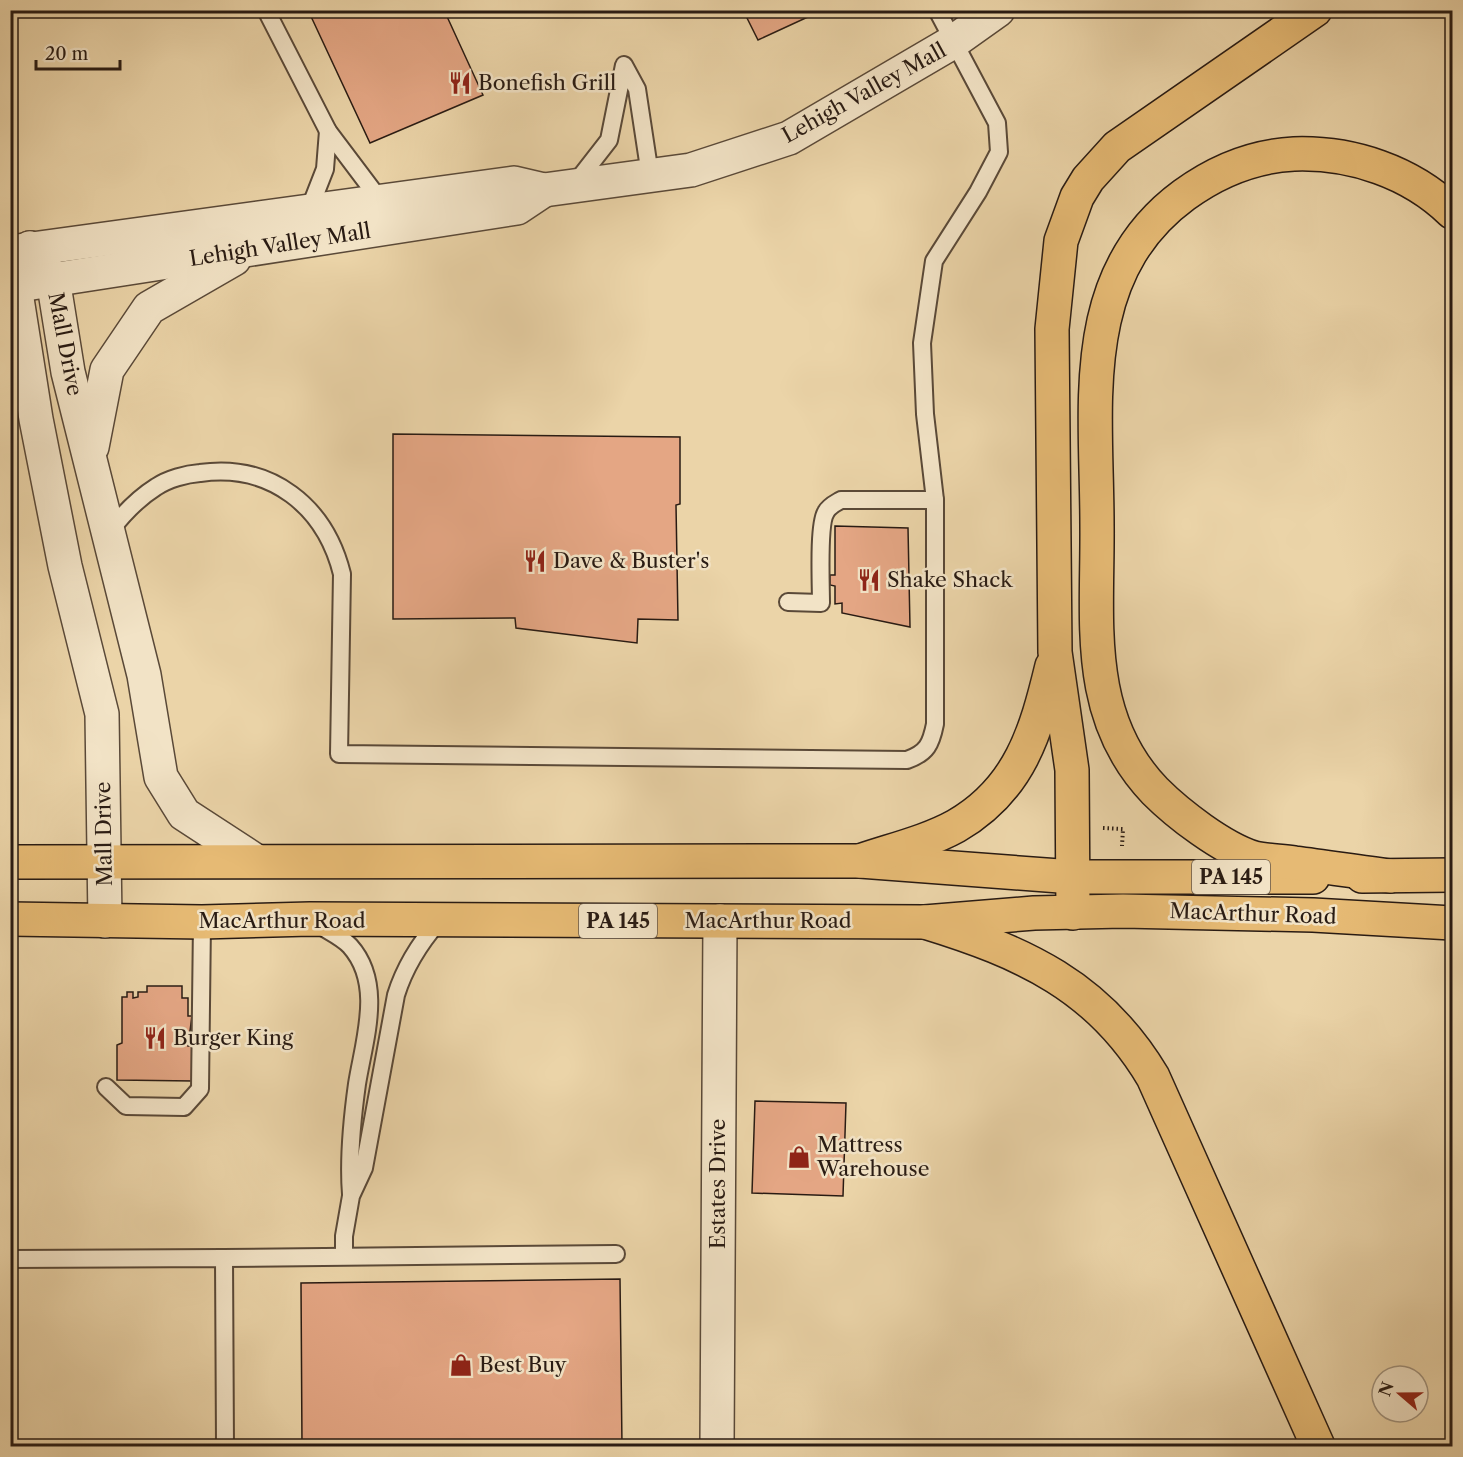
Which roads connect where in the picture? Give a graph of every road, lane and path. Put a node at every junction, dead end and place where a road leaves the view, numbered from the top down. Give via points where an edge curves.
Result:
1 (266, 10) edge
2 (937, 10) edge
3 (998, 10) edge
4 (1315, 10) edge
5 (953, 42) junction
6 (328, 132) junction
7 (650, 175) junction
8 (559, 188) junction
9 (380, 200) junction
10 (309, 210) junction
11 (1452, 212) edge
12 (20, 250) edge
13 (250, 250) junction
14 (53, 279) junction
15 (13, 287) edge
16 (10, 392) edge
17 (36, 419) junction
18 (91, 454) junction
19 (935, 500) junction
20 (110, 531) junction
21 (788, 602) dead end
22 (1055, 652) junction
23 (1093, 828) dead end
24 (1122, 853) dead end
25 (256, 861) junction
26 (860, 861) junction
27 (10, 862) edge
28 (104, 862) junction
29 (1452, 874) edge
30 (1390, 876) junction
31 (1073, 877) junction
32 (1074, 913) junction
33 (10, 919) edge
34 (310, 919) junction
35 (105, 921) junction
36 (439, 921) junction
37 (720, 921) junction
38 (202, 922) junction
39 (925, 922) junction
40 (1452, 923) edge
41 (106, 1087) dead end
42 (351, 1196) junction
43 (616, 1254) dead end
44 (344, 1256) junction
45 (224, 1258) junction
46 (10, 1259) edge
47 (225, 1446) edge
48 (717, 1446) edge
49 (1318, 1446) edge

1 - 6 lane
2 - 5 lane
3 - 5 street, Lehigh Valley Mall
4 - 22 highway via 1117,147 1088,179 1068,218 1056,267 1053,318
5 - 7 street, Lehigh Valley Mall via 789,138 691,170
5 - 19 lane via 998,123 999,152 934,261 922,343
6 - 9 lane
6 - 10 lane via 325,169
7 - 8 street, Lehigh Valley Mall
7 - 8 lane via 637,89 624,65 609,140
8 - 9 street, Lehigh Valley Mall via 514,183
8 - 13 street, Lehigh Valley Mall via 518,208
9 - 10 street, Lehigh Valley Mall
10 - 12 street, Lehigh Valley Mall
11 - 30 highway via 1423,188 1357,160 1308,154 1242,164 1202,182 1161,213 1144,232 1112,289 1098,350 1098,652 1106,704 1121,744 1143,777 1170,804 1208,832 1254,858
12 - 14 street, Mall Drive
12 - 15 street, Mall Drive
13 - 14 street, Lehigh Valley Mall
13 - 18 street via 149,308 107,370
14 - 15 street, Lehigh Valley Mall
14 - 18 street, Mall Drive via 68,372
15 - 17 street, Mall Drive
16 - 17 street
17 - 28 street, Mall Drive via 65,566 102,714
18 - 20 street, Mall Drive
19 - 20 lane via 935,724 932,742 922,754 907,760 339,754 342,574 328,534 305,506 288,492 243,472 216,470 158,485 128,508
19 - 21 lane via 841,500 833,505 825,513 822,526 821,603
20 - 25 street, Mall Drive via 144,675 161,777 184,814
22 - 26 highway via 1041,712 1025,754 995,795 955,826
22 - 31 highway via 1072,760
23 - 24 path via 1123,828
25 - 26 highway, MacArthur Road / PA 145
25 - 28 highway, MacArthur Road / PA 145
26 - 31 highway, MacArthur Road / PA 145
27 - 28 highway, MacArthur Road / PA 145
28 - 35 street, Mall Drive
29 - 30 highway, MacArthur Road / PA 145
30 - 31 highway, MacArthur Road / PA 145
31 - 32 highway
32 - 39 highway, MacArthur Road / PA 145
32 - 40 highway, MacArthur Road / PA 145 via 1313,915
33 - 35 highway, MacArthur Road / PA 145
34 - 36 highway, MacArthur Road / PA 145
34 - 38 highway, MacArthur Road / PA 145
34 - 42 lane via 350,946 366,974 370,1016 348,1163
35 - 38 highway, MacArthur Road / PA 145
36 - 37 highway, MacArthur Road / PA 145
36 - 42 lane via 417,947 402,976 364,1168
37 - 39 highway, MacArthur Road / PA 145
37 - 48 street, Estates Drive
38 - 41 lane via 200,1089 184,1107 126,1106
39 - 49 highway via 1001,947 1047,970 1090,1001 1126,1037 1153,1077
42 - 44 lane
43 - 44 lane
44 - 45 lane
45 - 46 lane
45 - 47 lane

